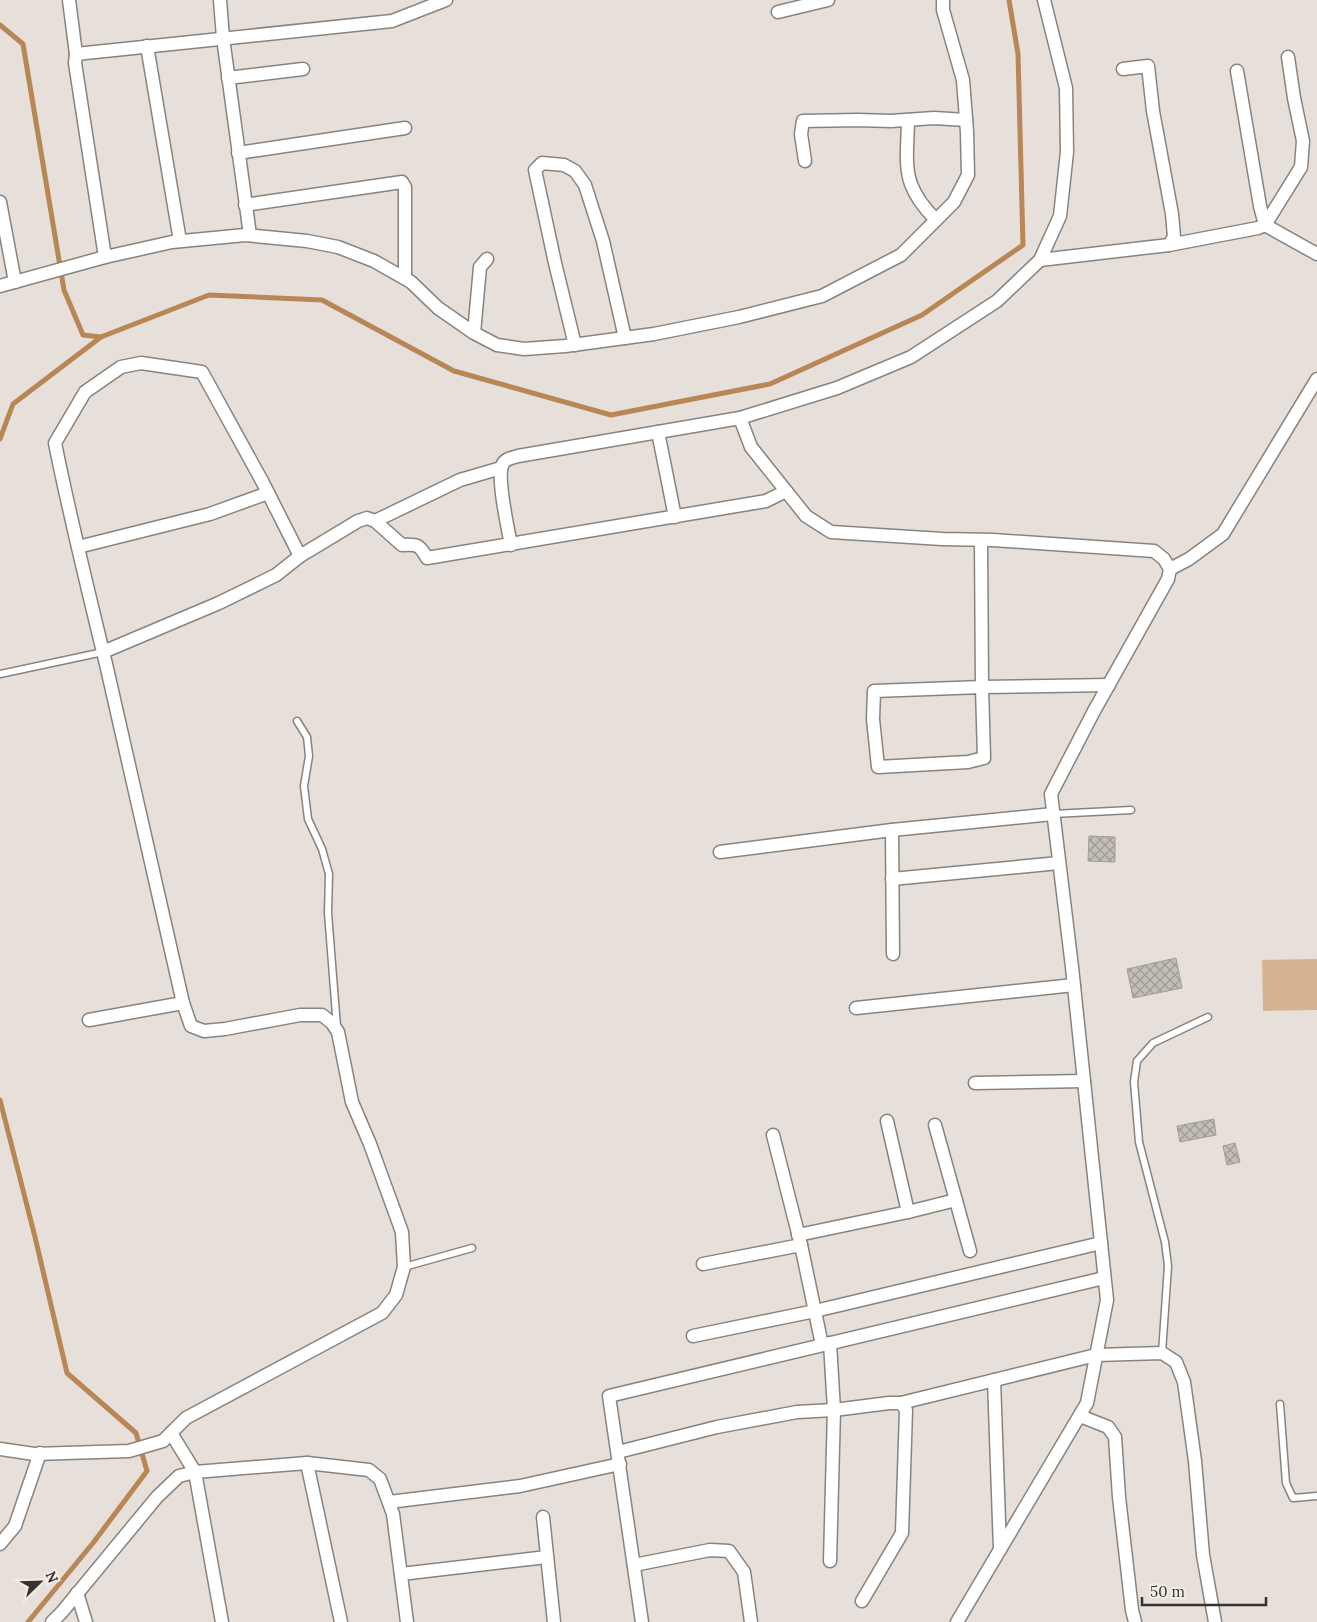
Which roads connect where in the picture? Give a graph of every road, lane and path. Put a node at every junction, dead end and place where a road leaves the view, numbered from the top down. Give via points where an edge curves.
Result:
1 (69, 0) edge
2 (220, 0) edge
3 (446, 0) edge
4 (828, 0) edge
5 (943, 0) edge
6 (1044, 0) edge
7 (413, 6) edge
8 (778, 12) dead end
9 (222, 38) junction
10 (147, 46) junction
11 (76, 54) junction
12 (1288, 57) dead end
13 (303, 69) dead end
14 (1123, 69) dead end
15 (1237, 70) dead end
16 (228, 78) junction
17 (908, 120) junction
18 (966, 120) junction
19 (405, 128) dead end
20 (238, 153) junction
21 (805, 161) dead end
22 (0, 202) edge
23 (245, 204) junction
24 (936, 220) junction
25 (1265, 225) junction
26 (250, 235) junction
27 (180, 241) junction
28 (1169, 245) junction
29 (1317, 254) edge
30 (105, 257) junction
31 (487, 259) dead end
32 (1040, 260) junction
33 (405, 278) junction
34 (15, 282) junction
35 (0, 286) edge
36 (474, 334) junction
37 (625, 338) junction
38 (575, 345) junction
39 (1317, 379) edge
40 (740, 418) junction
41 (658, 432) junction
42 (501, 468) junction
43 (786, 491) junction
44 (268, 492) junction
45 (674, 517) junction
46 (375, 521) junction
47 (981, 540) junction
48 (511, 544) junction
49 (78, 547) junction
50 (300, 556) junction
51 (1170, 569) junction
52 (103, 652) junction
53 (0, 674) edge
54 (1109, 685) junction
55 (982, 687) junction
56 (297, 721) dead end
57 (1131, 810) dead end
58 (1053, 814) junction
59 (892, 830) junction
60 (720, 852) dead end
61 (1059, 863) junction
62 (892, 879) junction
63 (893, 954) dead end
64 (1074, 985) junction
65 (184, 1003) junction
66 (856, 1008) dead end
67 (1208, 1017) dead end
68 (89, 1020) dead end
69 (338, 1032) junction
70 (1084, 1081) junction
71 (975, 1083) dead end
72 (887, 1121) dead end
73 (935, 1125) dead end
74 (773, 1135) dead end
75 (956, 1200) junction
76 (908, 1212) junction
77 (800, 1240) junction
78 (1101, 1243) junction
79 (472, 1248) dead end
80 (970, 1251) dead end
81 (703, 1264) dead end
82 (404, 1267) junction
83 (1104, 1278) junction
84 (815, 1311) junction
85 (693, 1336) dead end
86 (826, 1344) junction
87 (1162, 1352) junction
88 (1096, 1355) junction
89 (994, 1380) junction
90 (901, 1403) junction
91 (1280, 1404) dead end
92 (834, 1410) junction
93 (1080, 1416) junction
94 (167, 1437) junction
95 (0, 1449) edge
96 (40, 1453) junction
97 (619, 1458) junction
98 (307, 1463) junction
99 (195, 1472) junction
100 (1317, 1496) edge
101 (389, 1502) junction
102 (543, 1517) dead end
103 (0, 1544) edge
104 (1000, 1550) junction
105 (547, 1557) junction
106 (830, 1561) dead end
107 (634, 1566) junction
108 (401, 1574) junction
109 (77, 1593) junction
110 (862, 1601) dead end
111 (52, 1622) edge
112 (86, 1622) edge
113 (222, 1622) edge
114 (341, 1622) edge
115 (407, 1622) edge
116 (554, 1622) edge
117 (642, 1622) edge
118 (751, 1622) edge
119 (957, 1622) edge
120 (1135, 1622) edge
121 (1215, 1622) edge

1 - 11 street
2 - 9 street
3 - 7 street
4 - 8 street
5 - 18 street via 963,80
6 - 32 street via 1066,88 1067,152 1060,216
7 - 9 street via 392,21
9 - 10 street
9 - 16 street
10 - 11 street
10 - 27 street
11 - 30 street
12 - 25 street via 1303,141 1301,167
13 - 16 street
14 - 28 street via 1148,66 1172,214 1174,237
15 - 25 street
16 - 20 street
17 - 18 street
17 - 21 street via 803,121 801,134
17 - 24 street via 911,184
18 - 24 street via 968,175 954,202
19 - 20 street
20 - 23 street
22 - 34 street
23 - 26 street
23 - 33 street via 402,182 405,187
24 - 37 street via 902,254 822,296 739,317
25 - 28 street
25 - 29 street
26 - 27 street
26 - 33 street via 338,247
27 - 30 street
28 - 32 street
30 - 34 street
31 - 36 street via 480,267
32 - 40 street via 997,301 910,357 837,388
33 - 36 street
34 - 35 street
36 - 38 street via 498,345 524,349
37 - 38 street
37 - 38 street via 603,242 585,185 575,170 564,165 542,163 535,170
39 - 51 street via 1223,534
40 - 41 street
40 - 43 street via 751,447
41 - 42 street via 509,458
41 - 45 street
42 - 46 street via 460,480
42 - 48 street
43 - 45 street via 766,502
43 - 47 street via 806,516 831,532
44 - 49 street via 210,514
44 - 49 street via 202,372 141,364 121,367 85,392 54,444
44 - 50 street
45 - 48 street
46 - 48 street via 402,546 415,544 422,548 427,558
46 - 50 street via 367,518 358,521
47 - 51 street via 1154,551
47 - 55 street
49 - 52 street
50 - 52 street via 268,579
51 - 54 street via 1168,579
52 - 53 lane
52 - 65 street
54 - 55 street
54 - 58 street via 1051,794
55 - 55 street via 984,758 878,768 874,691
56 - 69 lane via 307,737 309,756 304,786 308,819 330,874 328,913
57 - 58 lane
58 - 59 street
58 - 61 street
59 - 60 street
59 - 62 street
61 - 62 street
61 - 64 street
62 - 63 street
64 - 66 street
64 - 70 street
65 - 68 street
65 - 69 street via 192,1026 204,1031 300,1014 322,1015
67 - 87 lane via 1153,1043 1137,1061 1134,1082 1139,1142 1165,1242 1168,1266
69 - 82 street via 352,1102 402,1232
70 - 71 street
70 - 78 street
72 - 76 street
73 - 75 street
74 - 77 street
75 - 76 street
75 - 80 street
76 - 77 street
77 - 81 street
77 - 84 street
78 - 83 street
78 - 84 street
79 - 82 lane
82 - 94 street via 396,1295 382,1313 186,1418
83 - 86 street
83 - 88 street via 1106,1300
84 - 85 street
84 - 86 street
86 - 92 street
86 - 97 street via 609,1396
87 - 88 street
87 - 121 street via 1176,1362 1184,1382 1196,1460 1203,1554
88 - 89 street
88 - 93 street via 1087,1403
89 - 90 street
89 - 104 street
90 - 92 street
90 - 110 street via 906,1410 902,1533
91 - 100 lane via 1286,1483 1293,1498
92 - 97 street via 797,1412 726,1426
92 - 106 street
93 - 104 street
93 - 120 street via 1108,1427 1116,1437 1119,1497
94 - 96 street via 129,1451
94 - 99 street
95 - 96 street
96 - 103 street via 15,1526
97 - 101 street via 520,1486
97 - 107 street
98 - 99 street
98 - 101 street via 368,1470 380,1479
98 - 114 street
99 - 109 street via 179,1476 157,1497
99 - 113 street
101 - 108 street
102 - 105 street
104 - 119 street
105 - 108 street
105 - 116 street
107 - 117 street
107 - 118 street via 710,1550 729,1551 744,1572
108 - 115 street
109 - 111 street
109 - 112 street

